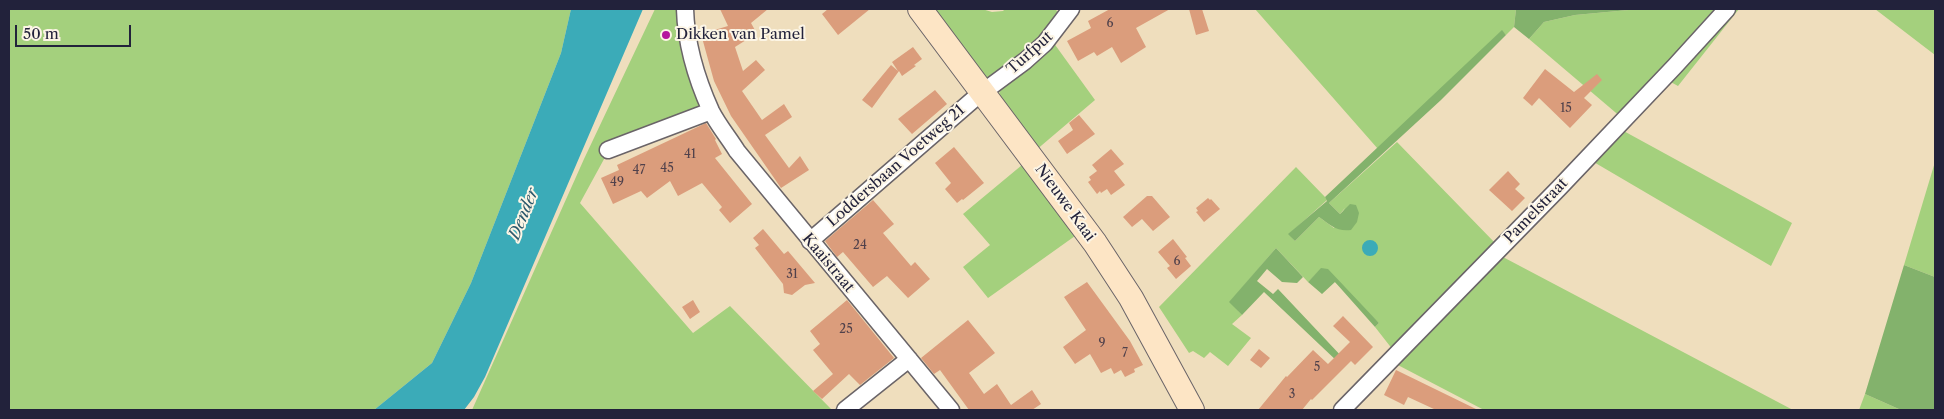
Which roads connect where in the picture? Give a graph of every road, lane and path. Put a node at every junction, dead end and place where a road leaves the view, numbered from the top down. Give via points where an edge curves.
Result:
1 (685, 9) edge
2 (920, 9) edge
3 (1071, 9) edge
4 (1727, 9) edge
5 (984, 93) junction
6 (711, 110) junction
7 (608, 150) dead end
8 (810, 241) junction
9 (908, 359) junction
10 (845, 410) edge
11 (951, 410) edge
12 (1192, 410) edge
13 (1342, 410) edge

1 - 6 street, Kaaistraat via 694,64
2 - 5 main road, Nieuwe Kaai
3 - 5 street, Turfput via 1045,43
4 - 13 street, Pamelstraat via 1573,174
5 - 8 street, Loddersbaan Voetweg 21
5 - 12 main road, Nieuwe Kaai via 1095,243 1131,298
6 - 7 street
6 - 8 street, Kaaistraat via 737,151
8 - 9 street, Kaaistraat
9 - 10 street
9 - 11 street, Kaaistraat

